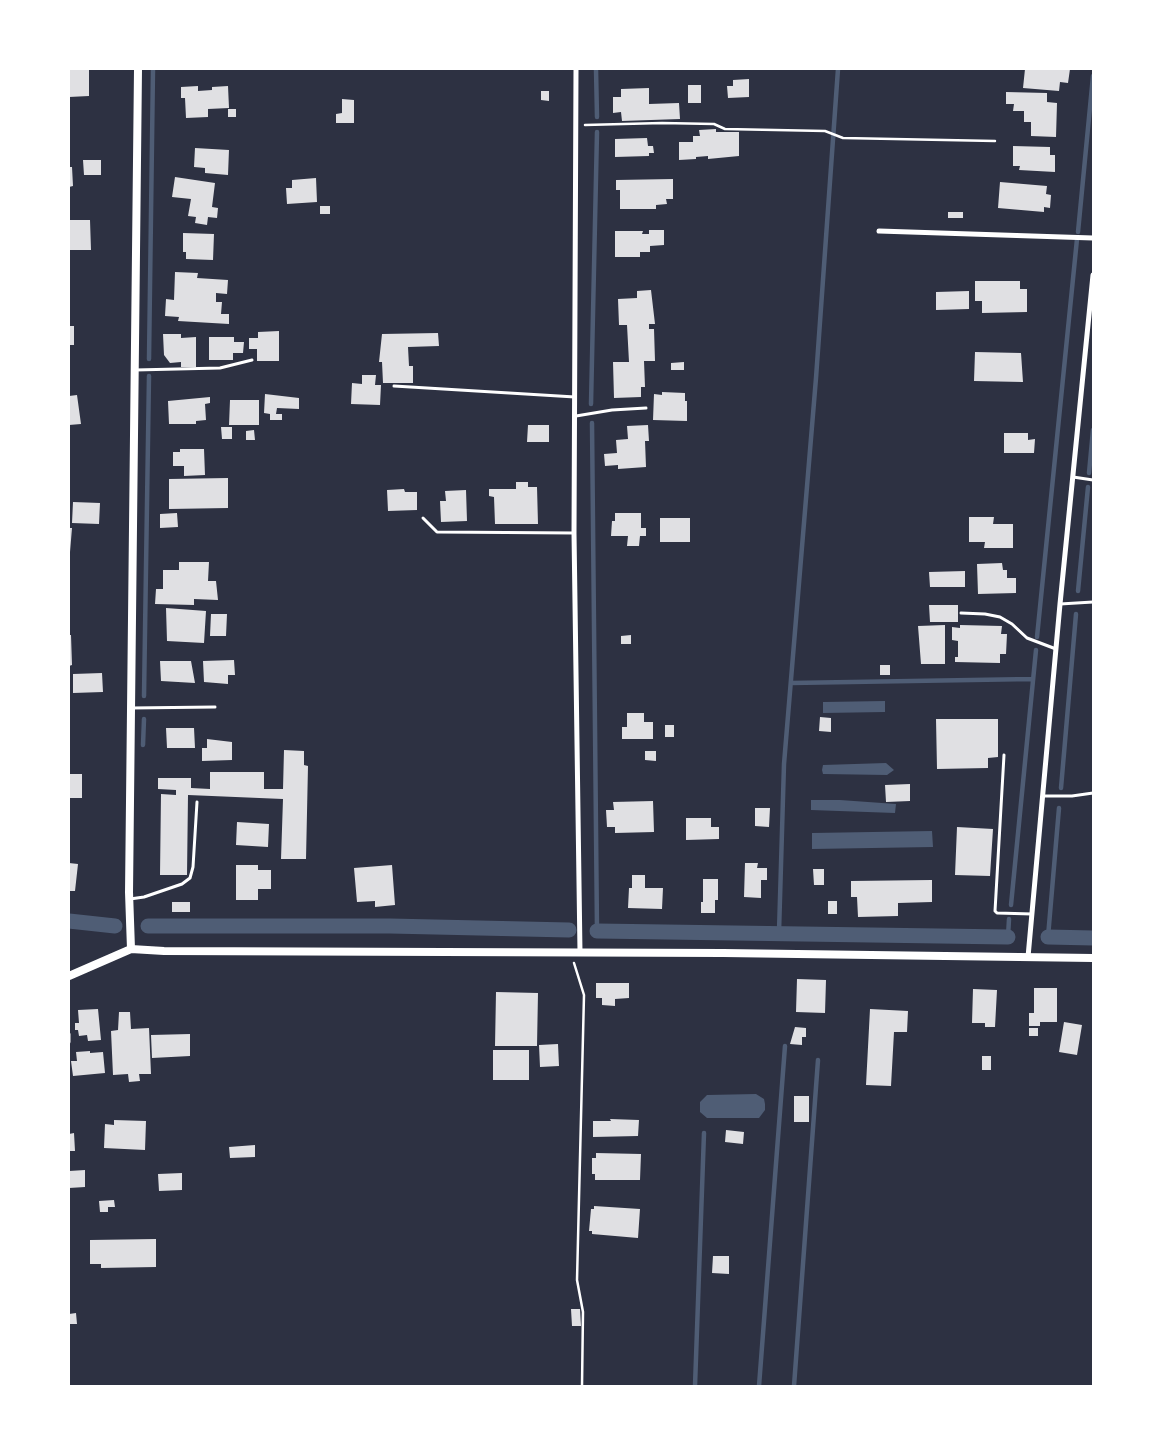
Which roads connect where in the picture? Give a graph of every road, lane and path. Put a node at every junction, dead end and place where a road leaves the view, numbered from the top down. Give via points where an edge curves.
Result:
1 (138, 69) edge
2 (576, 69) edge
3 (576, 126) junction
4 (996, 141) dead end
5 (879, 231) dead end
6 (1093, 238) edge
7 (1093, 274) edge
8 (1091, 331) edge
9 (252, 360) dead end
10 (134, 370) junction
11 (394, 386) dead end
12 (576, 397) junction
13 (646, 408) dead end
14 (576, 416) junction
15 (1072, 477) junction
16 (1093, 480) edge
17 (424, 518) dead end
18 (574, 533) junction
19 (1093, 602) edge
20 (1060, 604) junction
21 (961, 614) dead end
22 (1056, 649) junction
23 (215, 707) dead end
24 (131, 708) junction
25 (1004, 755) dead end
26 (1093, 793) edge
27 (1042, 796) junction
28 (197, 802) dead end
29 (129, 899) junction
30 (1032, 914) junction
31 (130, 949) junction
32 (570, 952) junction
33 (580, 952) junction
34 (1028, 957) junction
35 (1093, 958) edge
36 (69, 976) edge
37 (69, 1034) edge
38 (69, 1042) edge
39 (582, 1386) edge

1 - 10 street
2 - 3 street
3 - 4 path via 714,124 725,128 825,132 843,138
3 - 12 street
5 - 6 street
7 - 8 street
8 - 15 street
9 - 10 lane via 220,368
10 - 24 street
11 - 12 lane
12 - 14 street
13 - 14 lane
14 - 18 street
15 - 16 lane
15 - 20 street
17 - 18 lane via 437,532
18 - 33 street
19 - 20 lane
20 - 22 street
21 - 22 lane via 1000,617 1027,638
22 - 27 street
23 - 24 lane
24 - 29 street
25 - 30 lane via 996,911
26 - 27 lane
27 - 30 street
28 - 29 lane via 190,878 182,884
29 - 31 street
30 - 34 street
31 - 32 street
31 - 36 street
32 - 33 street
32 - 39 path via 584,995 577,1280 583,1312
33 - 34 street
34 - 35 street
37 - 38 lane

